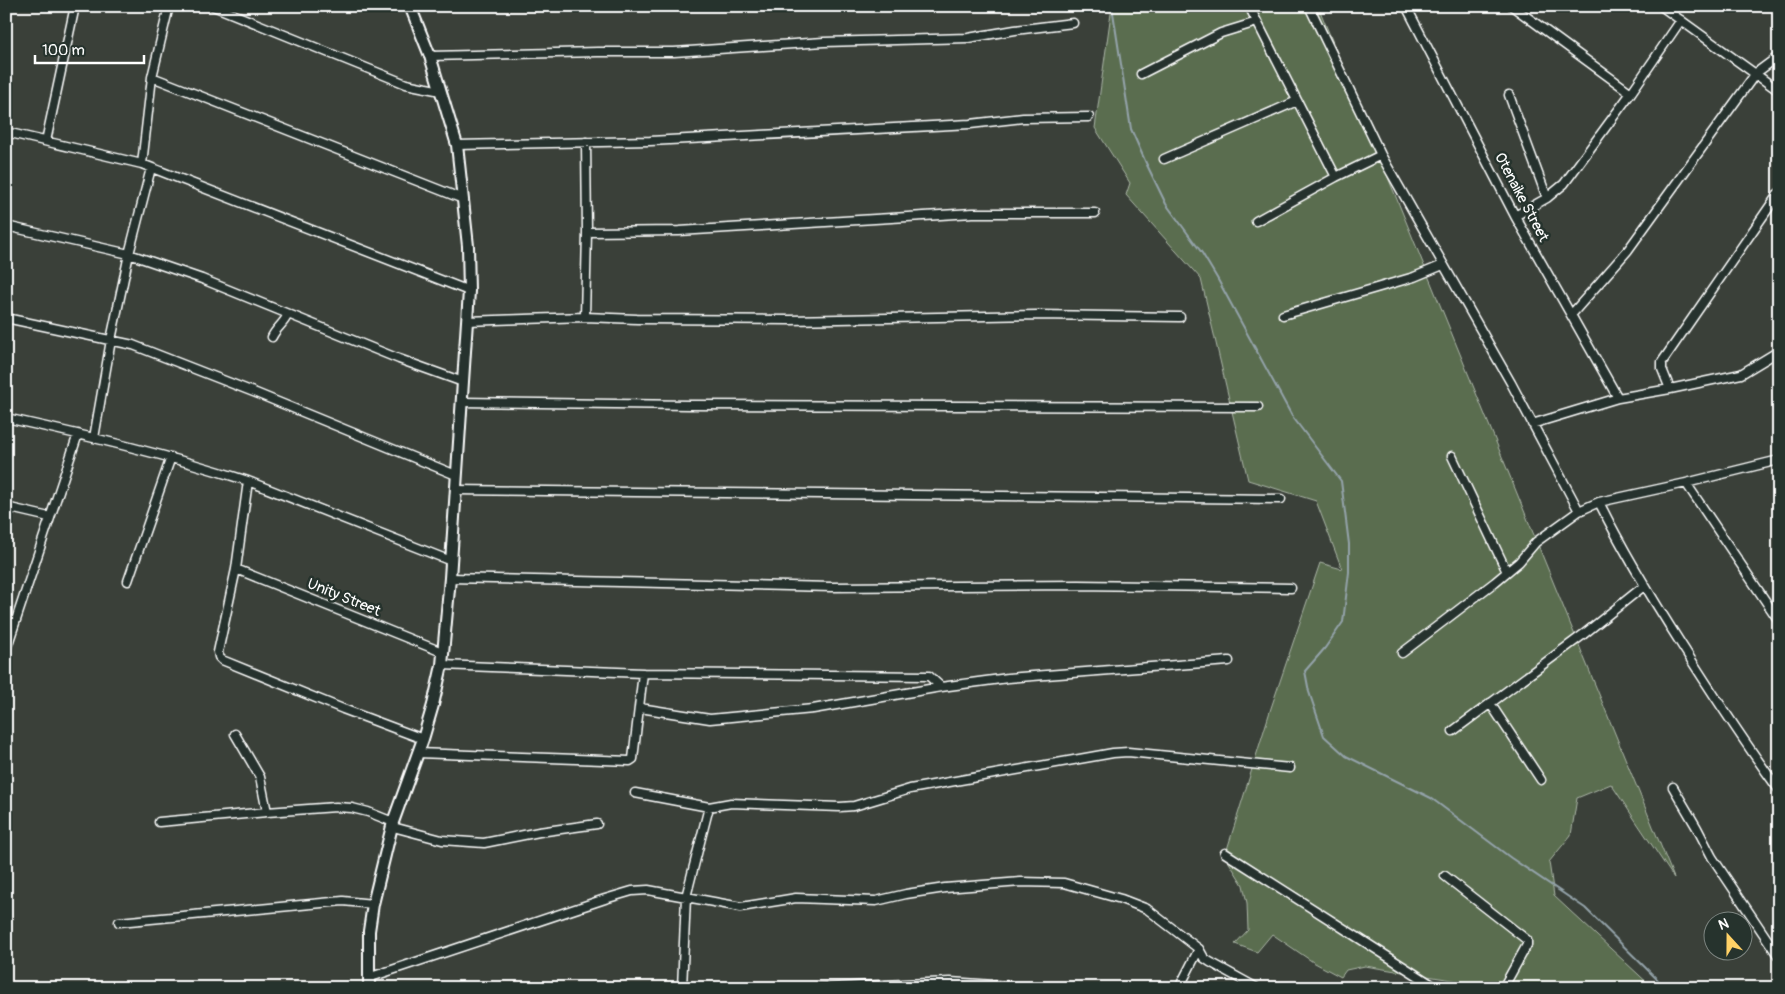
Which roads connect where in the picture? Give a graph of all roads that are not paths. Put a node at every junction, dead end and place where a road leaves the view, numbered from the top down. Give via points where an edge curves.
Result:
1 (76, 6) edge
2 (169, 6) edge
3 (214, 6) edge
4 (410, 6) edge
5 (1249, 6) edge
6 (1309, 6) edge
7 (1406, 6) edge
8 (1512, 6) edge
9 (1661, 6) edge
10 (1681, 20) junction
11 (1257, 22) junction
12 (1074, 23) dead end
13 (430, 56) junction
14 (1779, 56) edge
15 (1756, 73) junction
16 (1141, 74) dead end
17 (152, 77) junction
18 (441, 91) junction
19 (1779, 91) edge
20 (1631, 93) junction
21 (1509, 95) dead end
22 (1297, 101) junction
23 (1089, 117) dead end
24 (6, 132) edge
25 (46, 141) junction
26 (586, 142) junction
27 (457, 145) junction
28 (1381, 154) junction
29 (1164, 159) dead end
30 (142, 164) junction
31 (151, 168) junction
32 (1336, 177) junction
33 (1779, 193) edge
34 (464, 198) junction
35 (1547, 198) junction
36 (1095, 213) dead end
37 (1515, 216) junction
38 (1256, 221) dead end
39 (6, 226) edge
40 (587, 232) junction
41 (129, 254) junction
42 (1443, 265) junction
43 (468, 291) junction
44 (288, 314) junction
45 (1283, 315) dead end
46 (1571, 315) junction
47 (585, 317) junction
48 (1180, 317) dead end
49 (6, 318) edge
50 (467, 321) junction
51 (272, 337) dead end
52 (111, 340) junction
53 (1779, 351) edge
54 (462, 382) junction
55 (1670, 389) junction
56 (1618, 398) junction
57 (461, 402) junction
58 (1258, 407) dead end
59 (6, 418) edge
60 (1532, 424) junction
61 (78, 434) junction
62 (94, 438) junction
63 (1452, 456) dead end
64 (171, 457) junction
65 (1779, 460) edge
66 (456, 474) junction
67 (248, 481) junction
68 (1686, 483) junction
69 (456, 490) junction
70 (1281, 499) dead end
71 (1599, 502) junction
72 (6, 507) edge
73 (1579, 510) junction
74 (49, 517) junction
75 (451, 561) junction
76 (236, 569) junction
77 (1507, 572) junction
78 (450, 578) junction
79 (128, 581) dead end
80 (1644, 586) junction
81 (1291, 588) dead end
82 (1779, 621) edge
83 (6, 650) edge
84 (442, 652) junction
85 (1402, 653) dead end
86 (1230, 661) dead end
87 (442, 665) junction
88 (643, 673) junction
89 (941, 687) junction
90 (1490, 703) junction
91 (640, 708) junction
92 (1453, 731) dead end
93 (235, 734) dead end
94 (423, 739) junction
95 (418, 753) junction
96 (1290, 768) dead end
97 (1541, 780) dead end
98 (1673, 787) dead end
99 (1779, 790) edge
100 (635, 793) dead end
101 (709, 808) junction
102 (267, 812) junction
103 (159, 822) dead end
104 (393, 824) junction
105 (597, 824) dead end
106 (1225, 853) dead end
107 (1445, 876) dead end
108 (686, 898) junction
109 (373, 904) junction
110 (119, 922) dead end
111 (1199, 949) junction
112 (1779, 958) edge
113 (368, 985) edge
114 (682, 988) edge
115 (816, 988) edge
116 (1015, 988) edge
117 (1179, 988) edge
118 (1257, 988) edge
119 (1437, 988) edge
120 (1503, 988) edge

1 - 25 street
2 - 17 street
3 - 18 street via 397,81
4 - 13 street
5 - 11 street
6 - 28 street
7 - 37 street, Otenaike Street
8 - 20 street
9 - 10 street
10 - 15 street
10 - 20 street
11 - 16 street via 1221,34
11 - 22 street
12 - 13 street via 968,38 824,42 674,52
13 - 18 street
14 - 15 street
15 - 19 street
15 - 46 street via 1628,250
17 - 30 street
17 - 34 street
18 - 27 street
20 - 35 street via 1564,184
21 - 35 street
22 - 29 street
22 - 32 street
23 - 26 street
24 - 25 street
25 - 30 street
26 - 27 street
26 - 40 street
27 - 34 street
28 - 32 street
28 - 42 street
30 - 31 street
31 - 41 street
31 - 43 street
32 - 38 street
33 - 55 street via 1662,362
34 - 43 street
35 - 37 street
36 - 40 street via 973,214 680,231
37 - 46 street, Otenaike Street
39 - 41 street
40 - 47 street
41 - 44 street
41 - 52 street
42 - 45 street via 1414,277
42 - 60 street
43 - 50 street
44 - 51 street
44 - 54 street
46 - 56 street, Otenaike Street
47 - 48 street via 790,320 1037,315
47 - 50 street
49 - 52 street
50 - 54 street
52 - 62 street
52 - 66 street via 133,345
53 - 55 street via 1741,374
54 - 57 street
55 - 56 street
56 - 60 street
57 - 58 street
57 - 66 street
59 - 61 street
60 - 73 street
61 - 62 street
61 - 74 street
62 - 64 street
63 - 77 street
64 - 67 street
64 - 79 street
65 - 68 street
66 - 69 street
67 - 75 street
67 - 76 street
68 - 71 street
68 - 82 street
69 - 70 street
69 - 75 street
71 - 73 street
71 - 80 street
72 - 74 street
73 - 77 street via 1536,542
74 - 83 street
75 - 78 street
76 - 84 street, Unity Street
76 - 94 street via 218,652 222,660
77 - 85 street
78 - 81 street via 832,587 1078,585
78 - 84 street
80 - 90 street
80 - 99 street
84 - 87 street
86 - 89 street via 1008,678
87 - 88 street
87 - 94 street
88 - 89 street via 929,676
88 - 91 street
89 - 91 street via 813,709 710,718
90 - 92 street
90 - 97 street
91 - 95 street via 630,761
93 - 102 street via 262,782
94 - 95 street
95 - 104 street
96 - 101 street via 1113,753 910,790 854,806 731,803
98 - 112 street via 1712,858
100 - 101 street
101 - 108 street
102 - 103 street
102 - 104 street via 352,808
104 - 105 street via 442,840 484,843
104 - 109 street
106 - 119 street
107 - 120 street via 1527,940
108 - 111 street via 741,907 796,898 876,901 945,888 1020,882 1064,883 1147,909
108 - 113 street via 648,890 632,891
108 - 114 street
109 - 110 street via 343,901
109 - 113 street
111 - 117 street
111 - 118 street via 1204,958
115 - 116 street via 950,982

